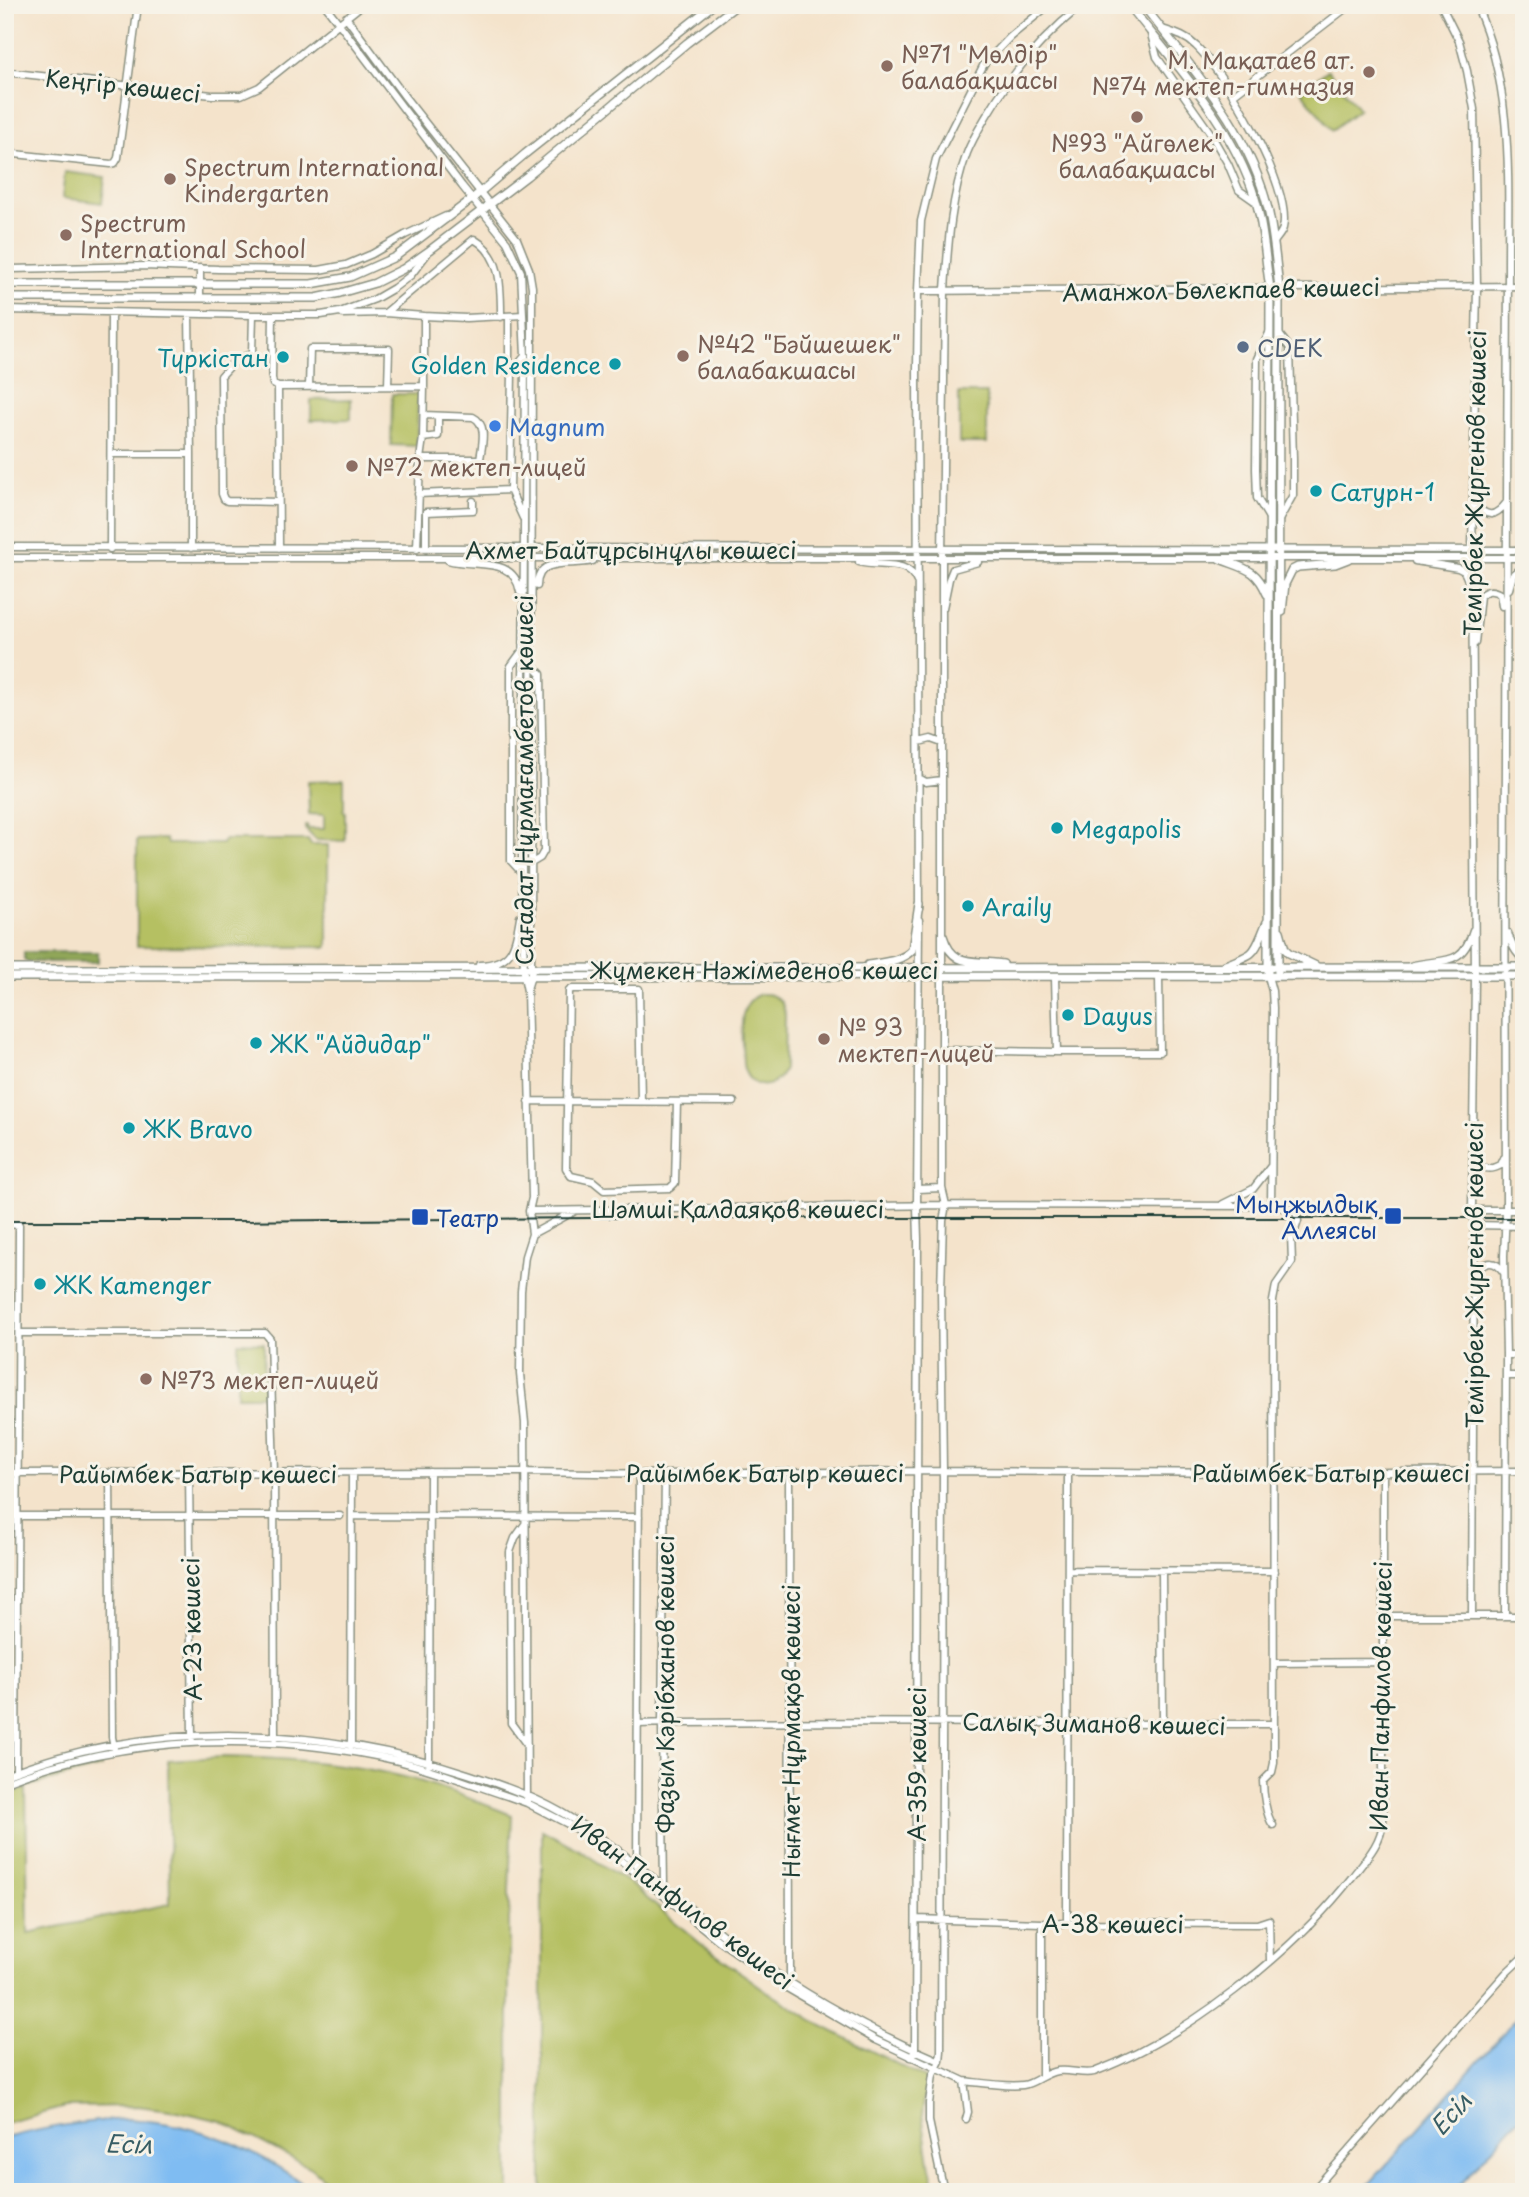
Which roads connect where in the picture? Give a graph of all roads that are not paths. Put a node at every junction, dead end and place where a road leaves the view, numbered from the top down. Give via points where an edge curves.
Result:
1 (138, 5) edge
2 (325, 5) edge
3 (362, 5) edge
4 (713, 5) edge
5 (737, 5) edge
6 (1049, 5) edge
7 (1127, 5) edge
8 (1350, 5) edge
9 (1441, 5) edge
10 (1476, 5) edge
11 (1081, 6) edge
12 (1145, 6) edge
13 (346, 17) junction
14 (338, 23) junction
15 (1161, 28) junction
16 (1150, 32) junction
17 (5, 72) edge
18 (126, 85) junction
19 (1233, 95) junction
20 (5, 153) edge
21 (479, 192) junction
22 (472, 199) junction
23 (1256, 202) junction
24 (490, 205) junction
25 (482, 211) junction
26 (448, 215) junction
27 (1274, 242) junction
28 (430, 250) junction
29 (200, 268) junction
30 (5, 271) edge
31 (5, 284) edge
32 (200, 284) junction
33 (1508, 286) junction
34 (1524, 286) edge
35 (1477, 287) junction
36 (1270, 288) junction
37 (1279, 288) junction
38 (945, 290) junction
39 (918, 291) junction
40 (381, 296) junction
41 (200, 297) junction
42 (5, 298) edge
43 (5, 310) edge
44 (111, 313) junction
45 (384, 313) junction
46 (189, 314) junction
47 (324, 314) junction
48 (253, 315) junction
49 (272, 315) junction
50 (523, 315) junction
51 (424, 316) junction
52 (505, 317) junction
53 (1275, 331) junction
54 (526, 356) junction
55 (512, 372) junction
56 (388, 386) junction
57 (424, 386) junction
58 (278, 387) junction
59 (309, 387) junction
60 (424, 415) junction
61 (438, 416) junction
62 (423, 438) junction
63 (112, 454) junction
64 (191, 454) junction
65 (421, 459) junction
66 (510, 490) junction
67 (418, 494) junction
68 (473, 501) dead end
69 (278, 502) junction
70 (1507, 502) junction
71 (1473, 503) junction
72 (1269, 518) junction
73 (524, 522) junction
74 (1279, 522) junction
75 (5, 547) edge
76 (110, 547) junction
77 (191, 548) junction
78 (279, 548) junction
79 (523, 548) junction
80 (417, 549) junction
81 (426, 549) junction
82 (533, 549) junction
83 (1472, 549) junction
84 (919, 550) junction
85 (942, 550) junction
86 (1507, 550) junction
87 (1524, 550) edge
88 (1268, 555) junction
89 (1279, 555) junction
90 (524, 557) junction
91 (5, 558) edge
92 (110, 558) junction
93 (440, 558) junction
94 (533, 558) junction
95 (603, 558) junction
96 (1507, 558) junction
97 (1524, 558) edge
98 (850, 559) junction
99 (919, 559) junction
100 (942, 559) junction
101 (994, 559) junction
102 (1220, 559) junction
103 (1348, 559) junction
104 (1403, 559) junction
105 (1472, 559) junction
106 (1524, 566) edge
107 (919, 587) junction
108 (1472, 589) junction
109 (1506, 597) junction
110 (1268, 598) junction
111 (523, 611) junction
112 (942, 612) junction
113 (1278, 623) junction
114 (533, 626) junction
115 (524, 649) junction
116 (1472, 650) junction
117 (1506, 653) junction
118 (532, 664) junction
119 (919, 742) junction
120 (942, 743) junction
121 (919, 778) junction
122 (942, 780) junction
123 (530, 864) junction
124 (522, 873) junction
125 (522, 887) junction
126 (919, 904) junction
127 (1268, 918) junction
128 (1505, 918) junction
129 (1475, 922) junction
130 (1278, 926) junction
131 (943, 936) junction
132 (1524, 959) edge
133 (1320, 967) junction
134 (1405, 967) junction
135 (1475, 967) junction
136 (1506, 967) junction
137 (1524, 967) edge
138 (856, 968) junction
139 (1013, 968) junction
140 (1220, 968) junction
141 (5, 969) edge
142 (450, 969) junction
143 (920, 972) junction
144 (943, 972) junction
145 (1268, 972) junction
146 (1278, 972) junction
147 (527, 973) junction
148 (1159, 976) junction
149 (1475, 976) junction
150 (1506, 976) junction
151 (1524, 976) edge
152 (5, 977) edge
153 (1055, 978) junction
154 (1272, 991) junction
155 (942, 1050) junction
156 (1057, 1052) junction
157 (529, 1101) junction
158 (566, 1101) junction
159 (641, 1101) junction
160 (677, 1102) junction
161 (734, 1102) dead end
162 (1474, 1151) junction
163 (1505, 1156) junction
164 (1272, 1164) junction
165 (942, 1188) junction
166 (917, 1189) junction
167 (946, 1205) junction
168 (1217, 1206) junction
169 (1271, 1206) junction
170 (917, 1207) junction
171 (576, 1210) junction
172 (1472, 1210) junction
173 (1506, 1210) junction
174 (1524, 1210) edge
175 (530, 1211) junction
176 (5, 1224) edge
177 (1474, 1225) junction
178 (1506, 1225) junction
179 (1524, 1226) edge
180 (532, 1234) junction
181 (1504, 1273) junction
182 (1472, 1278) junction
183 (19, 1334) junction
184 (1506, 1354) junction
185 (1524, 1355) edge
186 (1524, 1363) edge
187 (1524, 1370) edge
188 (1506, 1376) junction
189 (1524, 1376) edge
190 (916, 1471) junction
191 (1472, 1471) junction
192 (1504, 1471) junction
193 (1524, 1471) edge
194 (189, 1472) junction
195 (274, 1472) junction
196 (352, 1472) junction
197 (430, 1472) junction
198 (525, 1472) junction
199 (789, 1472) junction
200 (943, 1472) junction
201 (1068, 1472) junction
202 (1383, 1472) junction
203 (5, 1473) edge
204 (19, 1473) junction
205 (110, 1473) junction
206 (1272, 1473) junction
207 (639, 1474) junction
208 (665, 1474) junction
209 (189, 1515) junction
210 (5, 1516) edge
211 (18, 1516) junction
212 (109, 1516) junction
213 (274, 1516) junction
214 (352, 1516) junction
215 (429, 1516) junction
216 (340, 1517) dead end
217 (639, 1517) junction
218 (526, 1520) junction
219 (1069, 1570) junction
220 (1163, 1571) junction
221 (1274, 1571) junction
222 (1384, 1616) junction
223 (1472, 1616) junction
224 (1505, 1616) junction
225 (1524, 1616) edge
226 (1384, 1661) junction
227 (1274, 1663) junction
228 (942, 1721) junction
229 (789, 1722) junction
230 (916, 1722) junction
231 (639, 1724) junction
232 (662, 1724) junction
233 (1068, 1724) junction
234 (1274, 1724) junction
235 (1163, 1725) junction
236 (192, 1740) junction
237 (275, 1740) junction
238 (527, 1745) junction
239 (351, 1748) junction
240 (114, 1749) junction
241 (429, 1761) junction
242 (429, 1770) junction
243 (16, 1771) junction
244 (5, 1775) edge
245 (5, 1782) edge
246 (527, 1794) junction
247 (527, 1803) junction
248 (1273, 1825) dead end
249 (636, 1867) junction
250 (663, 1890) junction
251 (916, 1919) junction
252 (941, 1920) junction
253 (1067, 1922) junction
254 (1042, 1923) junction
255 (1524, 1956) edge
256 (1270, 1961) junction
257 (789, 1986) junction
258 (913, 2054) junction
259 (938, 2065) junction
260 (1042, 2075) junction
261 (964, 2081) junction
262 (966, 2119) dead end
263 (944, 2192) edge
264 (1312, 2192) edge

1 - 18 street
2 - 14 street, Сағадат Нұрмағамбетов көшесі
3 - 13 street
4 - 21 main road
5 - 24 main road
6 - 39 street, А-359 көшесі via 984,64 940,149 921,221
7 - 16 main road
8 - 19 street
9 - 35 street, Темірбек Жүргенов көшесі via 1459,41 1473,102
10 - 33 street, Темірбек Жүргенов көшесі via 1504,102
11 - 38 street via 1007,83 967,153 954,204
12 - 15 main road
13 - 14 street
13 - 21 street, Сағадат Нұрмағамбетов көшесі
14 - 18 street, Кеңгір көшесі via 259,86 241,95
14 - 22 street, Сағадат Нұрмағамбетов көшесі
15 - 19 street via 1197,47
15 - 27 main road via 1222,105 1241,140 1268,207
16 - 23 main road via 1234,146
16 - 23 street via 1157,57 1209,131 1239,190
17 - 18 street, Кеңгір көшесі
18 - 20 street via 115,163
19 - 27 street via 1278,189 1283,229
21 - 22 main road
21 - 24 street, Сағадат Нұрмағамбетов көшесі
22 - 25 street, Сағадат Нұрмағамбетов көшесі
22 - 26 main road
23 - 36 main road
24 - 25 main road
24 - 82 street, Сағадат Нұрмағамбетов көшесі via 517,239 532,288
25 - 28 main road
25 - 50 street, Сағадат Нұрмағамбетов көшесі via 518,264
26 - 29 street via 346,265 318,270
26 - 32 main road via 395,257 350,276 311,284
27 - 37 main road
28 - 40 street via 411,275
28 - 41 main road via 375,283 341,293 316,298
29 - 30 street
29 - 32 street
31 - 32 main road
32 - 41 street
33 - 34 street, Аманжол Бөлекпаев көшесі
33 - 35 street, Аманжол Бөлекпаев көшесі
33 - 70 street, Темірбек Жүргенов көшесі
35 - 37 street, Аманжол Бөлекпаев көшесі
35 - 71 street, Темірбек Жүргенов көшесі
36 - 37 street, Аманжол Бөлекпаев көшесі
36 - 38 street, Аманжол Бөлекпаев көшесі
36 - 53 main road
37 - 53 main road
38 - 39 street, Аманжол Бөлекпаев көшесі
38 - 85 street
39 - 84 street, А-359 көшесі
40 - 45 street
40 - 47 street
41 - 42 main road
43 - 44 street
44 - 46 street
44 - 63 street
45 - 47 street
45 - 51 street
45 - 52 street via 474,239 497,266
46 - 48 street
46 - 64 street
47 - 49 street
48 - 49 street
48 - 69 street via 252,353 221,376 222,494 227,500
49 - 58 street via 272,378
50 - 52 street
50 - 54 street, Сағадат Нұрмағамбетов көшесі
51 - 52 street
51 - 57 street
52 - 55 street
53 - 72 main road
53 - 72 street via 1257,359 1257,498
53 - 74 main road
53 - 74 street via 1290,348 1293,495
54 - 55 street
54 - 73 street, Сағадат Нұрмағамбетов көшесі
55 - 66 street
56 - 57 street
56 - 59 street
56 - 59 street via 389,349 310,349
57 - 60 street
58 - 59 street
58 - 69 street
60 - 61 street
60 - 62 street
61 - 62 street via 438,436
61 - 65 street via 479,419 483,425 481,458
62 - 65 street
63 - 64 street
63 - 76 street
64 - 77 street
65 - 67 street
66 - 67 street
66 - 73 street
67 - 80 street
68 - 81 street via 473,510 426,512
69 - 78 street
70 - 71 street via 1491,515
70 - 86 street, Темірбек Жүргенов көшесі
71 - 83 street, Темірбек Жүргенов көшесі
72 - 88 main road
73 - 79 street, Сағадат Нұрмағамбетов көшесі
74 - 89 main road
75 - 76 street, Ахмет Байтұрсынұлы көшесі
76 - 77 street, Ахмет Байтұрсынұлы көшесі
76 - 92 street
77 - 78 street, Ахмет Байтұрсынұлы көшесі
78 - 80 street, Ахмет Байтұрсынұлы көшесі
79 - 81 street, Ахмет Байтұрсынұлы көшесі
79 - 82 street, Ахмет Байтұрсынұлы көшесі
79 - 90 street, Сағадат Нұрмағамбетов көшесі
80 - 81 street, Ахмет Байтұрсынұлы көшесі
82 - 84 street, Ахмет Байтұрсынұлы көшесі
82 - 94 street, Сағадат Нұрмағамбетов көшесі
83 - 86 street
83 - 89 street
83 - 105 street, Темірбек Жүргенов көшесі
84 - 85 street, Ахмет Байтұрсынұлы көшесі
84 - 99 street, А-359 көшесі
85 - 88 street, Ахмет Байтұрсынұлы көшесі via 1256,551
85 - 100 street
86 - 87 street
86 - 96 street, Темірбек Жүргенов көшесі
88 - 89 street
88 - 102 street, Ахмет Байтұрсынұлы көшесі
88 - 110 main road
89 - 103 street
89 - 113 main road
90 - 93 street, Ахмет Байтұрсынұлы көшесі
90 - 94 street, Ахмет Байтұрсынұлы көшесі
90 - 111 street, Сағадат Нұрмағамбетов көшесі
91 - 92 street, Ахмет Байтұрсынұлы көшесі
92 - 93 street, Ахмет Байтұрсынұлы көшесі
93 - 111 street via 508,569 519,586
94 - 95 street, Ахмет Байтұрсынұлы көшесі
94 - 114 street, Сағадат Нұрмағамбетов көшесі
95 - 98 street, Ахмет Байтұрсынұлы көшесі
95 - 114 street via 583,564 554,563 543,569 537,578
96 - 97 street
96 - 105 street
96 - 109 street, Темірбек Жүргенов көшесі
98 - 99 street, Ахмет Байтұрсынұлы көшесі
98 - 107 street via 906,568 913,572
99 - 100 street, Ахмет Байтұрсынұлы көшесі
99 - 107 street, А-359 көшесі
100 - 101 street, Ахмет Байтұрсынұлы көшесі
100 - 112 street
101 - 102 street, Ахмет Байтұрсынұлы көшесі
101 - 112 street via 953,569
102 - 110 main road via 1252,571
103 - 104 street
103 - 113 main road via 1292,570
104 - 105 street
104 - 108 street via 1458,568
105 - 108 street, Темірбек Жүргенов көшесі
106 - 109 street via 1513,575
107 - 119 street, А-359 көшесі
108 - 116 street, Темірбек Жүргенов көшесі
109 - 117 street, Темірбек Жүргенов көшесі
110 - 127 main road
111 - 115 street, Сағадат Нұрмағамбетов көшесі
112 - 120 street
113 - 130 main road
114 - 118 street, Сағадат Нұрмағамбетов көшесі
115 - 124 street, Сағадат Нұрмағамбетов көшесі
115 - 124 street via 512,666 511,677 511,861
116 - 117 street via 1480,596 1494,591 1502,600
116 - 129 street, Темірбек Жүргенов көшесі
117 - 128 street, Темірбек Жүргенов көшесі
118 - 123 street, Сағадат Нұрмағамбетов көшесі
118 - 123 street via 541,674 544,851
119 - 120 street via 931,739
119 - 121 street, А-359 көшесі
120 - 122 street
121 - 122 street
121 - 126 street, А-359 көшесі
122 - 131 street
123 - 147 street, Сағадат Нұрмағамбетов көшесі
124 - 125 street, Сағадат Нұрмағамбетов көшесі
125 - 142 street via 513,951 491,965
125 - 147 street, Сағадат Нұрмағамбетов көшесі
126 - 138 main road via 908,955
126 - 143 street, А-359 көшесі
127 - 140 main road via 1254,954
127 - 145 main road
128 - 132 street via 1511,943
128 - 136 street, Темірбек Жүргенов көшесі
129 - 134 street via 1469,945 1457,958
129 - 135 street, Темірбек Жүргенов көшесі
130 - 133 main road via 1289,953
130 - 146 main road
131 - 139 main road via 949,952 959,960
131 - 144 street
133 - 134 main road, Жұмекен Нәжімеденов көшесі
133 - 146 main road, Жұмекен Нәжімеденов көшесі
134 - 135 main road, Жұмекен Нәжімеденов көшесі
135 - 136 main road, Жұмекен Нәжімеденов көшесі
135 - 149 street, Темірбек Жүргенов көшесі
136 - 137 main road, Жұмекен Нәжімеденов көшесі
136 - 150 street, Темірбек Жүргенов көшесі
138 - 143 main road, Жұмекен Нәжімеденов көшесі
138 - 147 main road, Жұмекен Нәжімеденов көшесі
139 - 140 main road, Жұмекен Нәжімеденов көшесі
139 - 144 main road, Жұмекен Нәжімеденов көшесі
140 - 145 main road, Жұмекен Нәжімеденов көшесі
141 - 142 main road, Жұмекен Нәжімеденов көшесі
142 - 147 main road, Жұмекен Нәжімеденов көшесі
143 - 144 main road, Жұмекен Нәжімеденов көшесі
143 - 147 main road, Жұмекен Нәжімеденов көшесі
143 - 166 street, А-359 көшесі
144 - 153 main road, Жұмекен Нәжімеденов көшесі
144 - 155 street
145 - 146 main road, Жұмекен Нәжімеденов көшесі
145 - 148 main road, Жұмекен Нәжімеденов көшесі
145 - 154 street
146 - 149 main road, Жұмекен Нәжімеденов көшесі
146 - 154 street
147 - 152 main road, Жұмекен Нәжімеденов көшесі
147 - 157 street, Сағадат Нұрмағамбетов көшесі
148 - 153 main road, Жұмекен Нәжімеденов көшесі
148 - 156 street via 1160,1052
149 - 150 main road, Жұмекен Нәжімеденов көшесі
149 - 162 street, Темірбек Жүргенов көшесі
150 - 151 main road, Жұмекен Нәжімеденов көшесі
150 - 163 street, Темірбек Жүргенов көшесі
153 - 156 street
154 - 164 street
155 - 156 street
155 - 165 street
157 - 158 street
157 - 175 street, Сағадат Нұрмағамбетов көшесі
158 - 159 street
158 - 159 street via 569,991 639,989
158 - 160 street via 566,1168 571,1176 593,1181 604,1190 663,1189 675,1183
159 - 160 street
160 - 161 street
162 - 163 street via 1480,1165 1488,1169 1501,1165
162 - 172 street, Темірбек Жүргенов көшесі
163 - 173 street, Темірбек Жүргенов көшесі
164 - 168 street via 1246,1194
164 - 169 street
165 - 166 street
165 - 167 street
166 - 170 street, А-359 көшесі
167 - 168 street, Шәмші Қалдаяқов көшесі
167 - 170 street, Шәмші Қалдаяқов көшесі
167 - 200 street via 941,1302
168 - 169 street, Шәмші Қалдаяқов көшесі
169 - 206 street via 1293,1209 1298,1220 1292,1234 1292,1262 1276,1285 1273,1301
170 - 171 street, Шәмші Қалдаяқов көшесі
170 - 190 street, А-359 көшесі
171 - 175 street, Шәмші Қалдаяқов көшесі
171 - 180 street
172 - 173 street
172 - 177 street, Темірбек Жүргенов көшесі
173 - 174 street
173 - 178 street, Темірбек Жүргенов көшесі
175 - 180 street, Сағадат Нұрмағамбетов көшесі
176 - 183 street via 19,1224
177 - 178 street
177 - 182 street, Темірбек Жүргенов көшесі
178 - 179 street
178 - 181 street, Темірбек Жүргенов көшесі
180 - 198 street, Сағадат Нұрмағамбетов көшесі via 521,1291
181 - 182 street via 1488,1262
181 - 184 street, Темірбек Жүргенов көшесі
182 - 191 street, Темірбек Жүргенов көшесі
183 - 195 street via 265,1333 270,1339
183 - 204 street
184 - 185 street
184 - 188 street, Темірбек Жүргенов көшесі
186 - 187 street
188 - 189 street
188 - 192 street, Темірбек Жүргенов көшесі
190 - 199 street, Райымбек Батыр көшесі
190 - 200 street, Райымбек Батыр көшесі
190 - 230 street, А-359 көшесі
191 - 192 street, Райымбек Батыр көшесі
191 - 202 street, Райымбек Батыр көшесі
191 - 223 street, Темірбек Жүргенов көшесі
192 - 193 street, Райымбек Батыр көшесі
192 - 224 street, Темірбек Жүргенов көшесі
194 - 195 street, Райымбек Батыр көшесі
194 - 205 street, Райымбек Батыр көшесі
194 - 209 street, А-23 көшесі
195 - 196 street, Райымбек Батыр көшесі
195 - 213 street
196 - 197 street, Райымбек Батыр көшесі
196 - 214 street
197 - 198 street, Райымбек Батыр көшесі
197 - 215 street
198 - 207 street, Райымбек Батыр көшесі
198 - 218 street, Сағадат Нұрмағамбетов көшесі
199 - 208 street, Райымбек Батыр көшесі
199 - 229 street, Нығмет Нұрмақов көшесі
200 - 201 street, Райымбек Батыр көшесі
200 - 228 street
201 - 206 street, Райымбек Батыр көшесі
201 - 219 street
202 - 206 street, Райымбек Батыр көшесі
202 - 222 street, Иван Панфилов көшесі
203 - 204 street, Райымбек Батыр көшесі
204 - 205 street, Райымбек Батыр көшесі
204 - 211 street
205 - 212 street
206 - 221 street
207 - 208 street, Райымбек Батыр көшесі
207 - 217 street
208 - 232 street, Фазыл Кәрібжанов көшесі
209 - 212 street
209 - 213 street
209 - 236 street, А-23 көшесі
210 - 211 street
211 - 212 street
211 - 243 street
212 - 240 street
213 - 216 street
213 - 237 street
214 - 215 street
214 - 239 street
215 - 218 street
215 - 241 street
217 - 218 street
217 - 231 street
218 - 238 street, Сағадат Нұрмағамбетов көшесі
218 - 238 street via 510,1552 511,1724
219 - 220 street
219 - 233 street
220 - 221 street
220 - 235 street
221 - 227 street
222 - 223 street
222 - 226 street, Иван Панфилов көшесі
223 - 224 street
224 - 225 street
226 - 227 street
226 - 256 street, Иван Панфилов көшесі via 1380,1838 1330,1904
227 - 234 street
228 - 230 street, Салық Зиманов көшесі
228 - 233 street, Салық Зиманов көшесі
228 - 252 street
229 - 230 street, Салық Зиманов көшесі
229 - 232 street, Салық Зиманов көшесі
229 - 257 street, Нығмет Нұрмақов көшесі
230 - 251 street, А-359 көшесі
231 - 232 street, Салық Зиманов көшесі
231 - 249 street
232 - 250 street, Фазыл Кәрібжанов көшесі
233 - 235 street, Салық Зиманов көшесі
233 - 253 street
234 - 235 street, Салық Зиманов көшесі
234 - 248 street via 1274,1763 1262,1786
236 - 237 street, Иван Панфилов көшесі
236 - 240 street, Иван Панфилов көшесі
237 - 239 street, Иван Панфилов көшесі
238 - 246 street, Сағадат Нұрмағамбетов көшесі
239 - 241 street, Иван Панфилов көшесі
239 - 242 street, Иван Панфилов көшесі
240 - 243 street, Иван Панфилов көшесі
240 - 245 street, Иван Панфилов көшесі
241 - 242 street
241 - 246 street, Иван Панфилов көшесі
242 - 247 street, Иван Панфилов көшесі
243 - 244 street, Иван Панфилов көшесі
246 - 247 street, Сағадат Нұрмағамбетов көшесі
246 - 249 street, Иван Панфилов көшесі via 572,1818
247 - 249 street, Иван Панфилов көшесі
249 - 250 street, Иван Панфилов көшесі
250 - 257 street, Иван Панфилов көшесі via 718,1940
251 - 252 street, А-38 көшесі
251 - 258 street, А-359 көшесі
252 - 254 street, А-38 көшесі
252 - 259 street
253 - 254 street, А-38 көшесі
253 - 256 street, А-38 көшесі via 1257,1924 1269,1920
254 - 260 street
255 - 264 street
256 - 260 street, Иван Панфилов көшесі via 1178,2028 1138,2051 1091,2073
257 - 258 street, Иван Панфилов көшесі via 829,2014
258 - 259 street, Иван Панфилов көшесі
259 - 261 street, Иван Панфилов көшесі
259 - 263 street via 929,2121
260 - 261 street via 1025,2085
261 - 262 street

